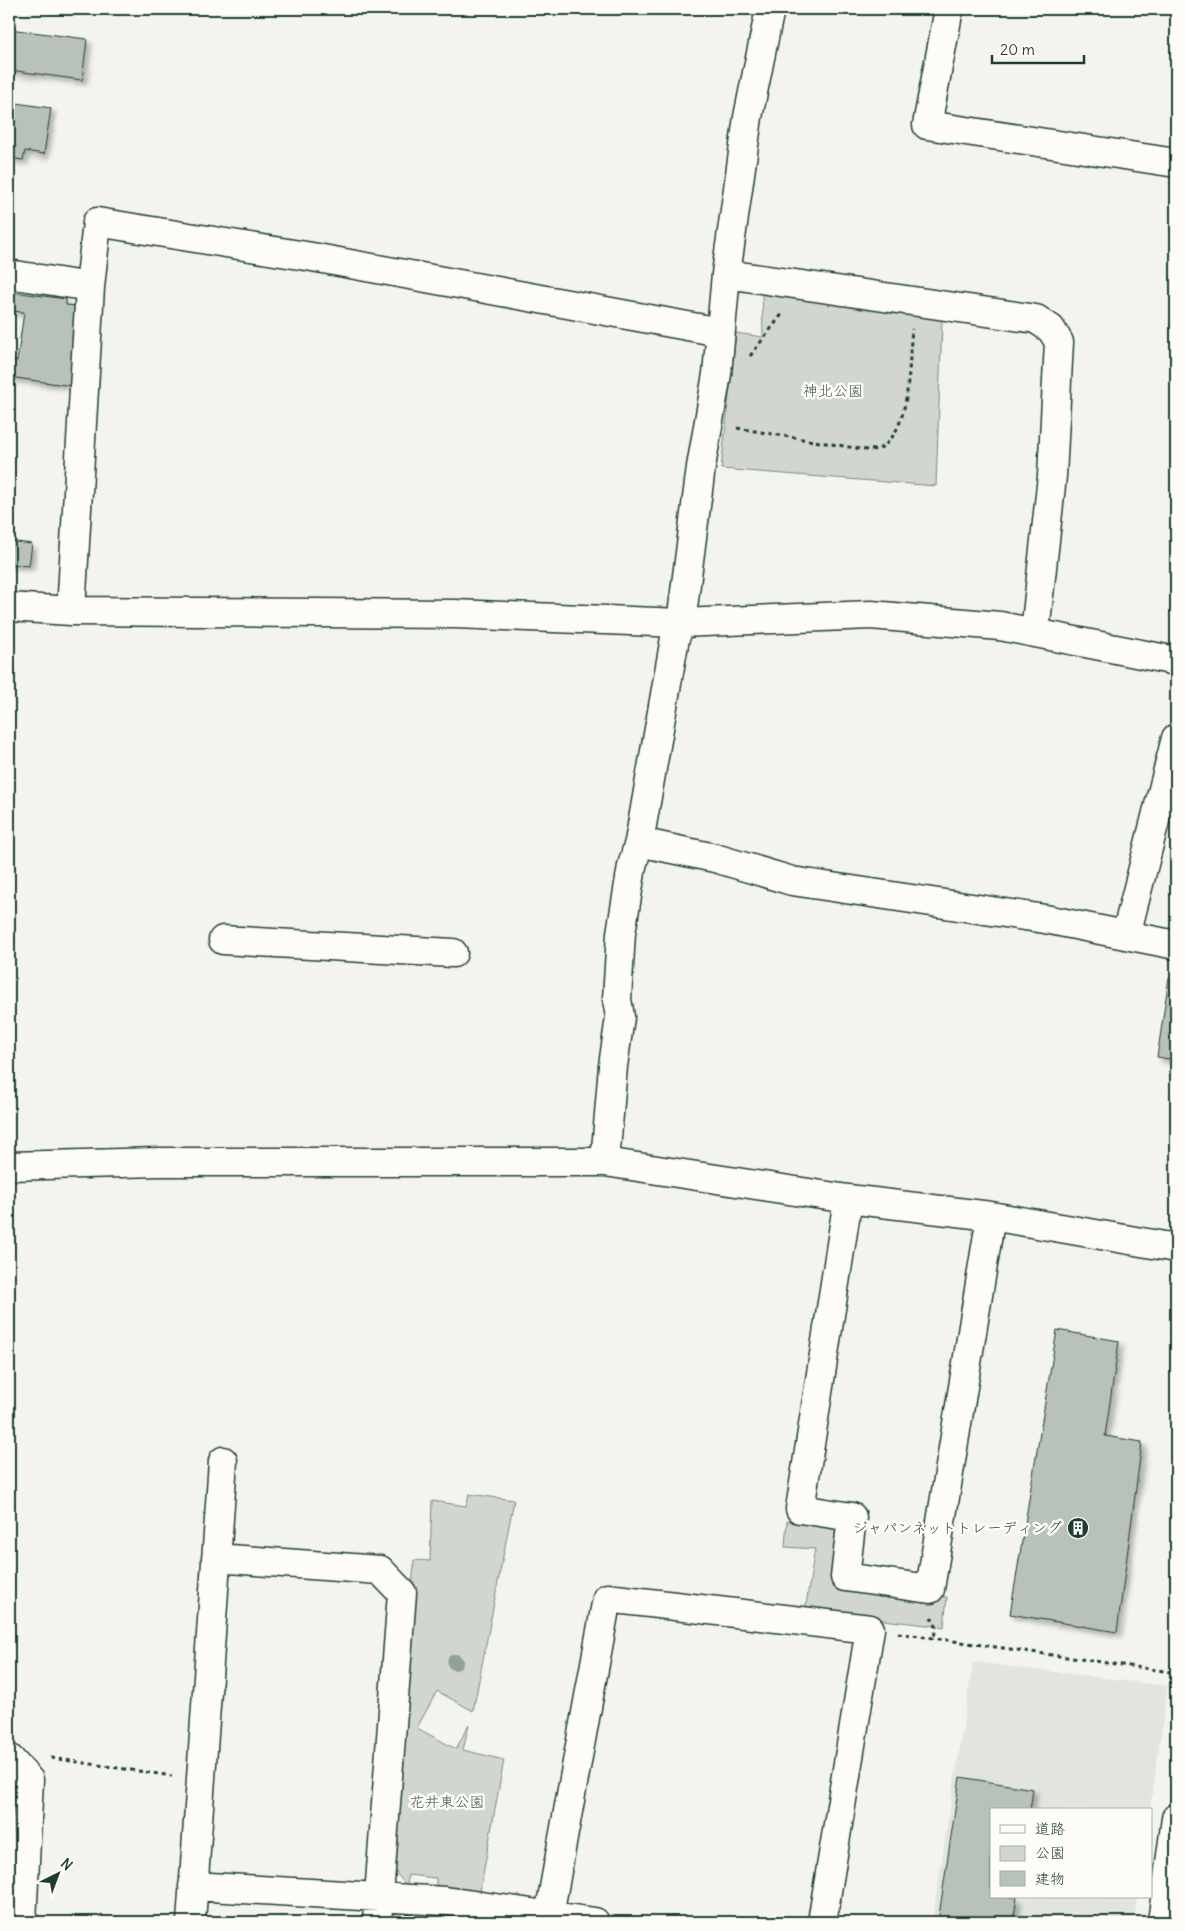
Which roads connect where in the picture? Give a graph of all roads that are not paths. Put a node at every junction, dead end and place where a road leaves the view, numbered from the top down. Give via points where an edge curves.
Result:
1 (770, 9) edge
2 (949, 9) edge
3 (1176, 163) edge
4 (9, 274) edge
5 (726, 274) junction
6 (90, 287) junction
7 (720, 332) junction
8 (9, 606) edge
9 (71, 611) junction
10 (681, 623) junction
11 (1035, 632) junction
12 (1176, 661) edge
13 (1176, 738) edge
14 (638, 842) junction
15 (1126, 935) junction
16 (223, 940) dead end
17 (1176, 945) edge
18 (453, 953) dead end
19 (605, 1162) junction
20 (9, 1166) edge
21 (848, 1199) junction
22 (990, 1216) junction
23 (1176, 1248) edge
24 (223, 1461) dead end
25 (216, 1558) junction
26 (9, 1758) edge
27 (1176, 1818) edge
28 (194, 1886) junction
29 (378, 1910) edge
30 (549, 1915) junction
31 (22, 1922) edge
32 (191, 1922) edge
33 (595, 1922) edge
34 (822, 1922) edge
35 (1162, 1922) edge

1 - 5 main road via 748,117
2 - 3 main road via 927,125
4 - 6 main road
5 - 7 main road
5 - 11 main road via 1036,319 1051,329 1059,342 1052,476
6 - 7 main road via 97,222 312,257
6 - 9 main road
7 - 10 main road via 717,374
8 - 9 main road
9 - 10 main road via 455,614
10 - 11 main road via 871,616 1000,626
10 - 14 main road via 675,638
11 - 12 main road
13 - 15 main road
14 - 15 main road via 715,858 792,880 1045,918
14 - 19 main road via 621,933 617,999 620,1017
15 - 17 main road
16 - 18 main road
19 - 20 main road via 159,1162
19 - 21 main road
21 - 22 main road
21 - 22 main road via 800,1509 852,1518 845,1577 930,1590
22 - 23 main road
24 - 25 main road
25 - 28 main road
25 - 29 main road via 380,1570 402,1593
26 - 31 main road via 29,1780
27 - 35 main road
28 - 29 main road
28 - 32 main road
29 - 30 main road via 445,1901
30 - 33 main road
30 - 34 main road via 607,1598 870,1629

